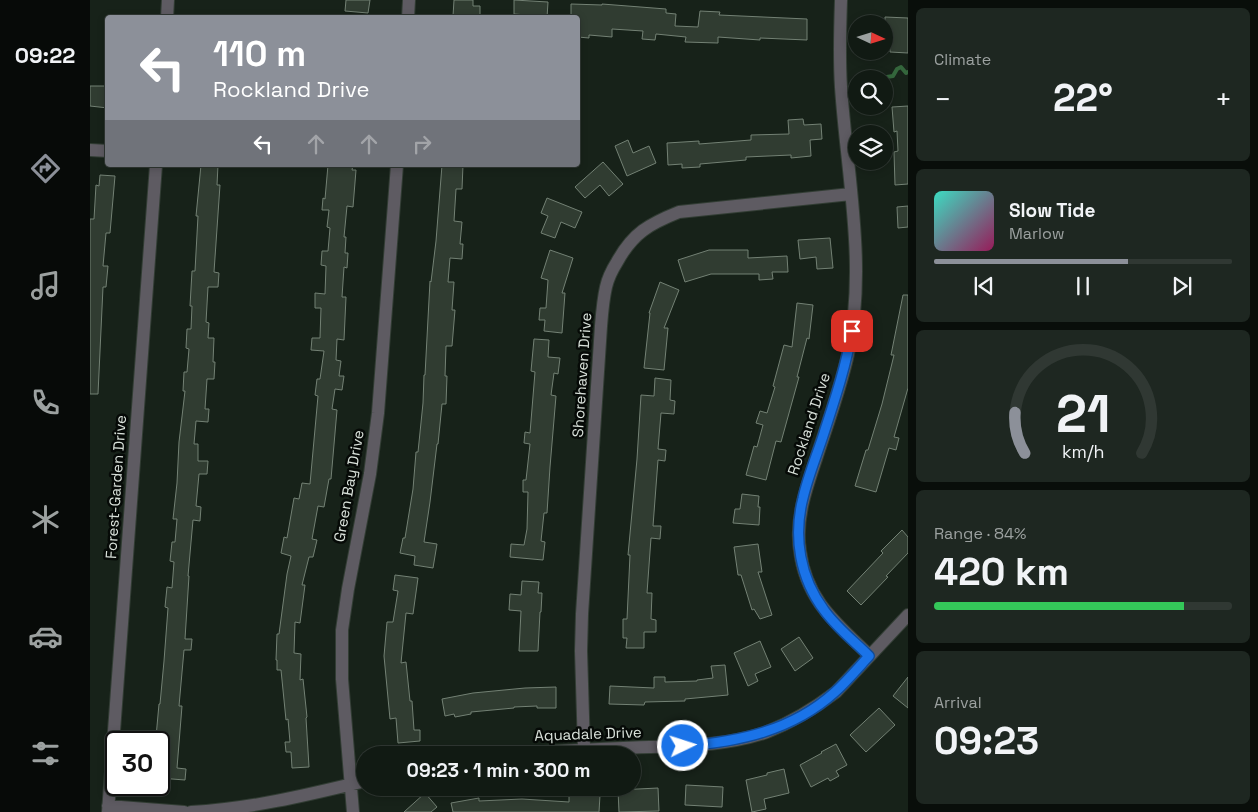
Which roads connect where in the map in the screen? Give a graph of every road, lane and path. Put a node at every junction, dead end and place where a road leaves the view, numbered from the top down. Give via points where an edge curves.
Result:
1 (168, 0) edge
2 (409, 0) edge
3 (841, 0) edge
4 (167, 15) edge
5 (408, 15) edge
6 (90, 150) edge
7 (105, 151) edge
8 (156, 167) edge
9 (397, 167) edge
10 (851, 194) junction
11 (908, 615) edge
12 (869, 656) junction
13 (584, 746) edge
14 (641, 747) edge
15 (356, 783) edge
16 (351, 784) junction
17 (108, 809) edge
18 (184, 812) edge
19 (191, 812) edge
20 (353, 812) edge

1 - 4 street
2 - 5 street
3 - 10 street, Rockland Drive via 839,62
6 - 7 street
8 - 17 street, Forest-Garden Drive
9 - 16 street, Green Bay Drive via 378,413 342,630 342,679
10 - 12 street, Rockland Drive via 857,251 852,331 839,388 803,498 798,538 803,569 816,599 831,619
10 - 13 street, Shorehaven Drive via 679,212 660,219 633,238 610,274 600,326 582,614
11 - 12 street, Aquadale Drive
12 - 14 street, Aquadale Drive via 836,692 798,718 765,732 713,744
15 - 16 street
16 - 19 street via 260,805
16 - 20 street, Green Bay Drive
17 - 18 street

